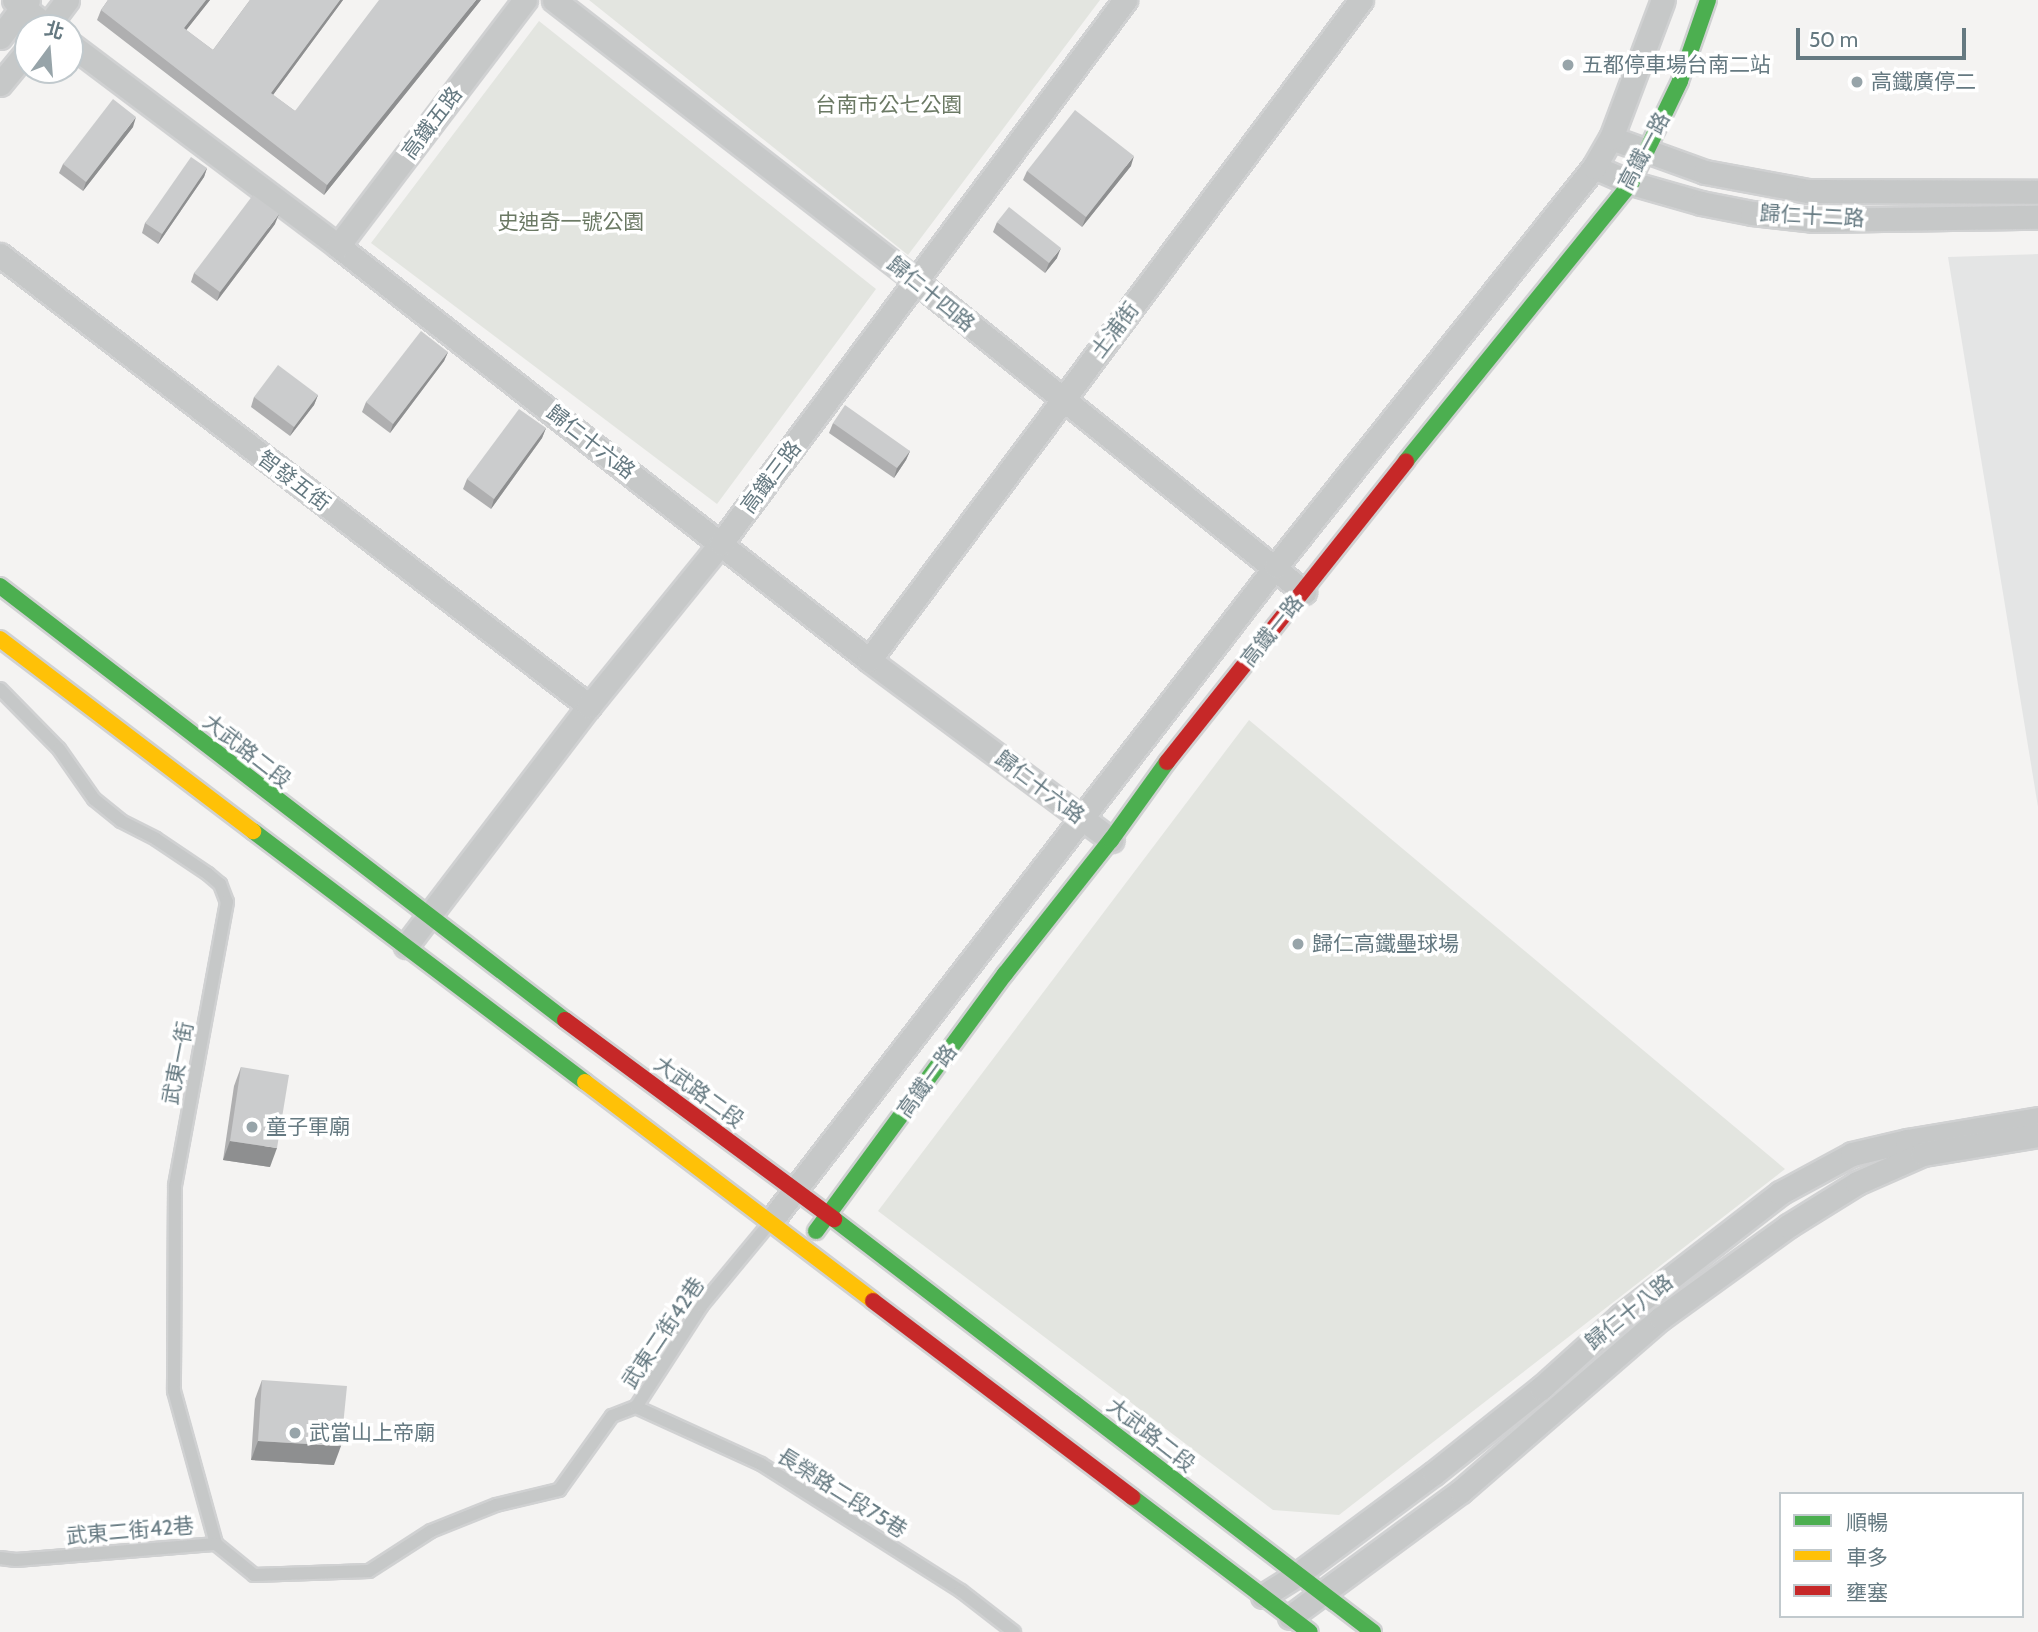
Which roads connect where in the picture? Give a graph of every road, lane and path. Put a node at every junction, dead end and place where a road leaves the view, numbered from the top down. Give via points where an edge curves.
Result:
1 (525, 0) edge
2 (554, 0) edge
3 (1125, 0) edge
4 (1361, 0) edge
5 (1663, 0) edge
6 (1708, 0) edge
7 (22, 2) edge
8 (0, 37) edge
9 (84, 55) edge
10 (14, 67) edge
11 (0, 84) edge
12 (1611, 138) junction
13 (1646, 153) junction
14 (1594, 167) junction
15 (1631, 183) junction
16 (2038, 192) edge
17 (2038, 218) edge
18 (338, 246) junction
19 (0, 255) edge
20 (917, 282) junction
21 (1062, 400) junction
22 (721, 543) junction
23 (1276, 566) junction
24 (0, 586) edge
25 (1304, 592) junction
26 (0, 639) edge
27 (869, 660) junction
28 (0, 689) edge
29 (589, 706) junction
30 (1083, 819) junction
31 (1111, 840) junction
32 (428, 917) junction
33 (406, 946) junction
34 (2038, 1118) edge
35 (2038, 1135) edge
36 (797, 1191) junction
37 (829, 1214) junction
38 (771, 1221) junction
39 (804, 1246) junction
40 (636, 1407) junction
41 (216, 1544) junction
42 (0, 1558) edge
43 (1298, 1574) junction
44 (1322, 1593) junction
45 (1263, 1596) junction
46 (1290, 1617) junction
47 (1014, 1632) edge
48 (1310, 1632) edge
49 (1373, 1632) edge

1 - 18 street, 高鐵五路
2 - 20 street, 歸仁十四路
3 - 20 street, 高鐵三路
4 - 21 street, 土浦街
5 - 12 street, 高鐵一路
6 - 13 street, 高鐵一路 via 1680,81
7 - 8 street
9 - 18 street, 歸仁十六路
10 - 11 street
12 - 13 street, 歸仁十二路
12 - 14 street, 高鐵一路
13 - 15 street, 高鐵一路
13 - 16 street, 歸仁十二路 via 1705,172 1808,191
14 - 15 street, 歸仁十二路
14 - 23 street, 高鐵一路
15 - 17 street, 歸仁十二路 via 1701,203 1813,220
15 - 25 street, 高鐵一路
18 - 22 street, 歸仁十六路
19 - 29 street, 智發五街
20 - 21 street, 歸仁十四路
20 - 22 street, 高鐵三路
21 - 23 street, 歸仁十四路
21 - 27 street, 土浦街
22 - 27 street, 歸仁十六路
22 - 29 street, 高鐵三路
23 - 25 street, 歸仁十四路
23 - 30 street, 高鐵一路
24 - 32 street, 大武路二段
25 - 31 street, 高鐵一路
26 - 33 street
27 - 30 street, 歸仁十六路
28 - 41 lane, 武東一街 via 58,749 94,799 121,821 208,874 220,884 226,902 175,1186 174,1391
29 - 32 street, 高鐵三路
30 - 31 street, 歸仁十六路
30 - 36 street, 高鐵一路 via 963,969
31 - 37 street, 高鐵一路 via 1005,974
32 - 33 street, 高鐵三路
32 - 36 street, 大武路二段
33 - 38 street
34 - 43 street, 歸仁十八路 via 1852,1154 1780,1193 1621,1316 1541,1388 1434,1473
35 - 44 street, 歸仁十八路 via 1923,1154 1857,1183 1788,1226 1661,1318 1461,1491
36 - 37 street, 大武路二段
36 - 38 street, 高鐵一路
37 - 39 street, 高鐵一路
37 - 43 street, 大武路二段
38 - 39 street
38 - 40 lane, 武東二街42巷 via 702,1306
39 - 45 street
40 - 41 lane, 武東二街42巷 via 612,1416 559,1490 496,1505 431,1531 369,1571 254,1575
40 - 47 lane, 長榮路二段75巷 via 761,1464 961,1591
41 - 42 lane, 武東二街42巷
43 - 44 street, 大武路二段
43 - 45 street, 歸仁十八路
44 - 46 street, 歸仁十八路
44 - 49 street, 大武路二段
45 - 46 street
46 - 48 street

